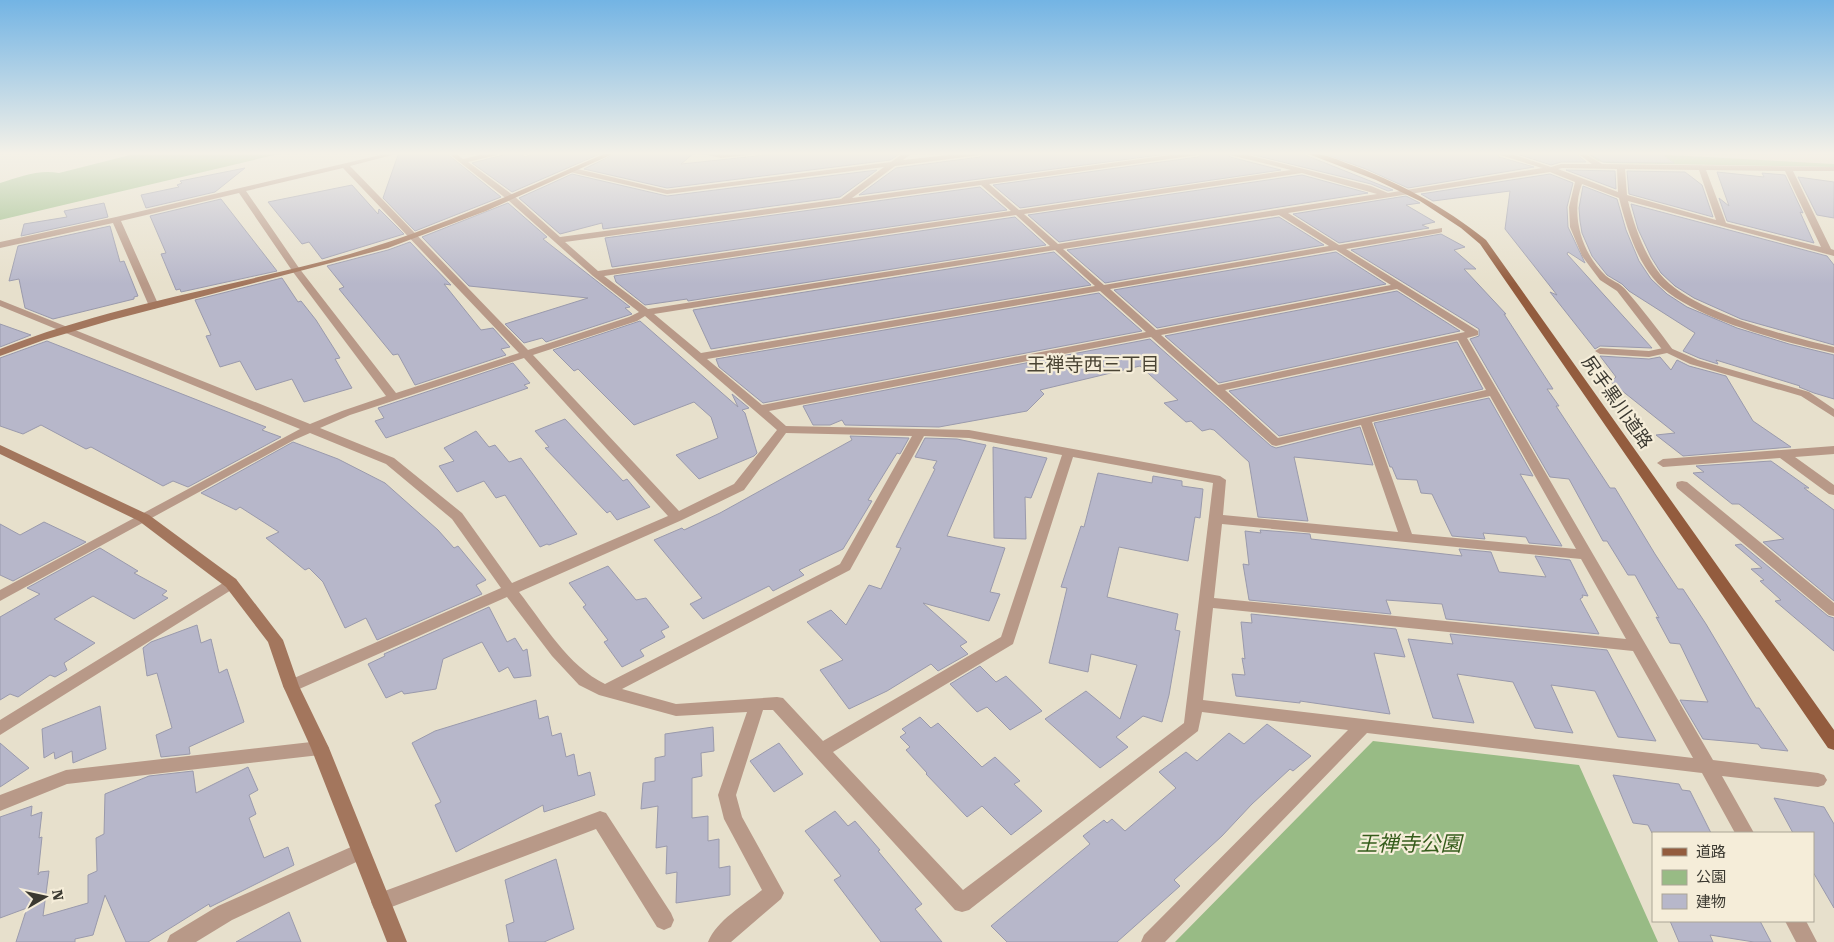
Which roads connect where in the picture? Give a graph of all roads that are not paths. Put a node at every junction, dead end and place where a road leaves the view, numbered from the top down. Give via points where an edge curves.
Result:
1 (212, 197) edge
2 (246, 197) edge
3 (375, 197) edge
4 (848, 197) edge
5 (873, 197) edge
6 (1000, 197) edge
7 (1122, 197) edge
8 (1384, 197) edge
9 (1419, 197) edge
10 (1575, 197) edge
11 (1622, 197) edge
12 (1625, 197) edge
13 (1712, 197) edge
14 (1802, 197) edge
15 (511, 198) joint
16 (843, 201) junction
17 (1017, 212) junction
18 (1282, 212) junction
19 (116, 220) junction
20 (1722, 224) junction
21 (1440, 230) dead end
22 (414, 238) junction
23 (557, 240) junction
24 (0, 245) edge
25 (1057, 247) junction
26 (1337, 247) junction
27 (1831, 252) edge
28 (296, 270) junction
29 (596, 274) junction
30 (1399, 286) junction
31 (1102, 288) junction
32 (0, 303) edge
33 (154, 306) junction
34 (646, 312) junction
35 (69, 329) junction
36 (1153, 333) junction
37 (1460, 336) junction
38 (1668, 350) junction
39 (1834, 350) edge
40 (1600, 351) dead end
41 (0, 353) edge
42 (526, 354) junction
43 (698, 357) junction
44 (1216, 389) junction
45 (1492, 392) junction
46 (393, 397) junction
47 (760, 409) junction
48 (1834, 414) edge
49 (1365, 420) junction
50 (310, 429) junction
51 (783, 429) junction
52 (920, 433) junction
53 (0, 449) edge
54 (1834, 450) edge
55 (1069, 451) junction
56 (1783, 454) junction
57 (1663, 464) dead end
58 (1682, 485) dead end
59 (1834, 491) edge
60 (677, 517) junction
61 (144, 518) junction
62 (1216, 519) junction
63 (1406, 537) junction
64 (1586, 556) junction
65 (231, 583) junction
66 (510, 591) junction
67 (0, 596) edge
68 (1206, 602) junction
69 (1834, 610) edge
70 (1638, 646) junction
71 (290, 686) junction
72 (605, 691) junction
73 (757, 705) junction
74 (1194, 705) junction
75 (1364, 726) junction
76 (0, 728) edge
77 (1834, 743) edge
78 (320, 748) junction
79 (820, 751) junction
80 (1707, 766) junction
81 (1818, 780) dead end
82 (0, 803) edge
83 (1744, 832) edge
84 (360, 851) junction
85 (381, 902) junction
86 (664, 920) dead end
87 (1796, 922) edge
88 (177, 942) edge
89 (397, 942) edge
90 (718, 942) edge
91 (1151, 942) edge
92 (1807, 942) edge

1 - 19 street
2 - 28 street
3 - 22 street
4 - 16 street
5 - 16 street
6 - 17 street
7 - 17 street
8 - 18 street
9 - 77 main road, 尻手黒川道路 via 1462,223 1483,242
10 - 38 street via 1576,233 1586,256 1603,278 1620,290
11 - 39 street via 1638,243 1657,278 1674,291 1706,309 1758,330
12 - 20 street
13 - 20 street
14 - 27 street
15 - 22 street
15 - 23 street
16 - 23 street
17 - 25 street
17 - 29 street
18 - 25 street
18 - 26 street
19 - 24 street
19 - 33 street
20 - 27 street
21 - 26 street
22 - 28 street
22 - 42 street
23 - 29 street
25 - 31 street
25 - 34 street
26 - 30 street
26 - 31 street
28 - 33 street
28 - 46 street
29 - 34 street
30 - 36 street
30 - 37 street via 1474,333
31 - 36 street
31 - 43 street
32 - 35 street
33 - 35 street
34 - 42 street via 634,319
34 - 43 street
35 - 41 street
35 - 50 street
36 - 44 street
36 - 47 street
37 - 44 street
37 - 45 street
38 - 40 street via 1649,354
38 - 48 street via 1694,362 1805,394
42 - 46 street
42 - 60 street
43 - 47 street
44 - 49 street via 1276,442
45 - 49 street
45 - 64 street
46 - 50 street
47 - 51 street
49 - 63 street
50 - 61 street
50 - 66 street via 398,467 457,516
51 - 52 street
51 - 60 street via 739,487
52 - 55 street via 969,434
52 - 72 street via 845,567
53 - 61 street
54 - 56 street
55 - 62 street via 1220,480
55 - 79 street via 1008,640
56 - 57 street
56 - 59 street
58 - 69 street
60 - 66 street
61 - 65 street
61 - 67 street
62 - 63 street
62 - 68 street
63 - 64 street
64 - 70 street
65 - 71 street via 274,640
65 - 76 street
66 - 71 street
66 - 72 street via 562,658 585,681
68 - 70 street
68 - 74 street
70 - 80 street
71 - 78 street
72 - 73 street via 676,710
73 - 79 street via 777,703
73 - 90 street via 727,795 733,819 774,893 729,929
74 - 75 street
74 - 79 street via 1192,726 962,903
75 - 80 street
75 - 91 street
78 - 82 street via 66,777
78 - 84 street
80 - 81 street
80 - 83 street
84 - 85 street
84 - 88 street via 225,913
85 - 86 street via 600,819
85 - 89 street
87 - 92 street

